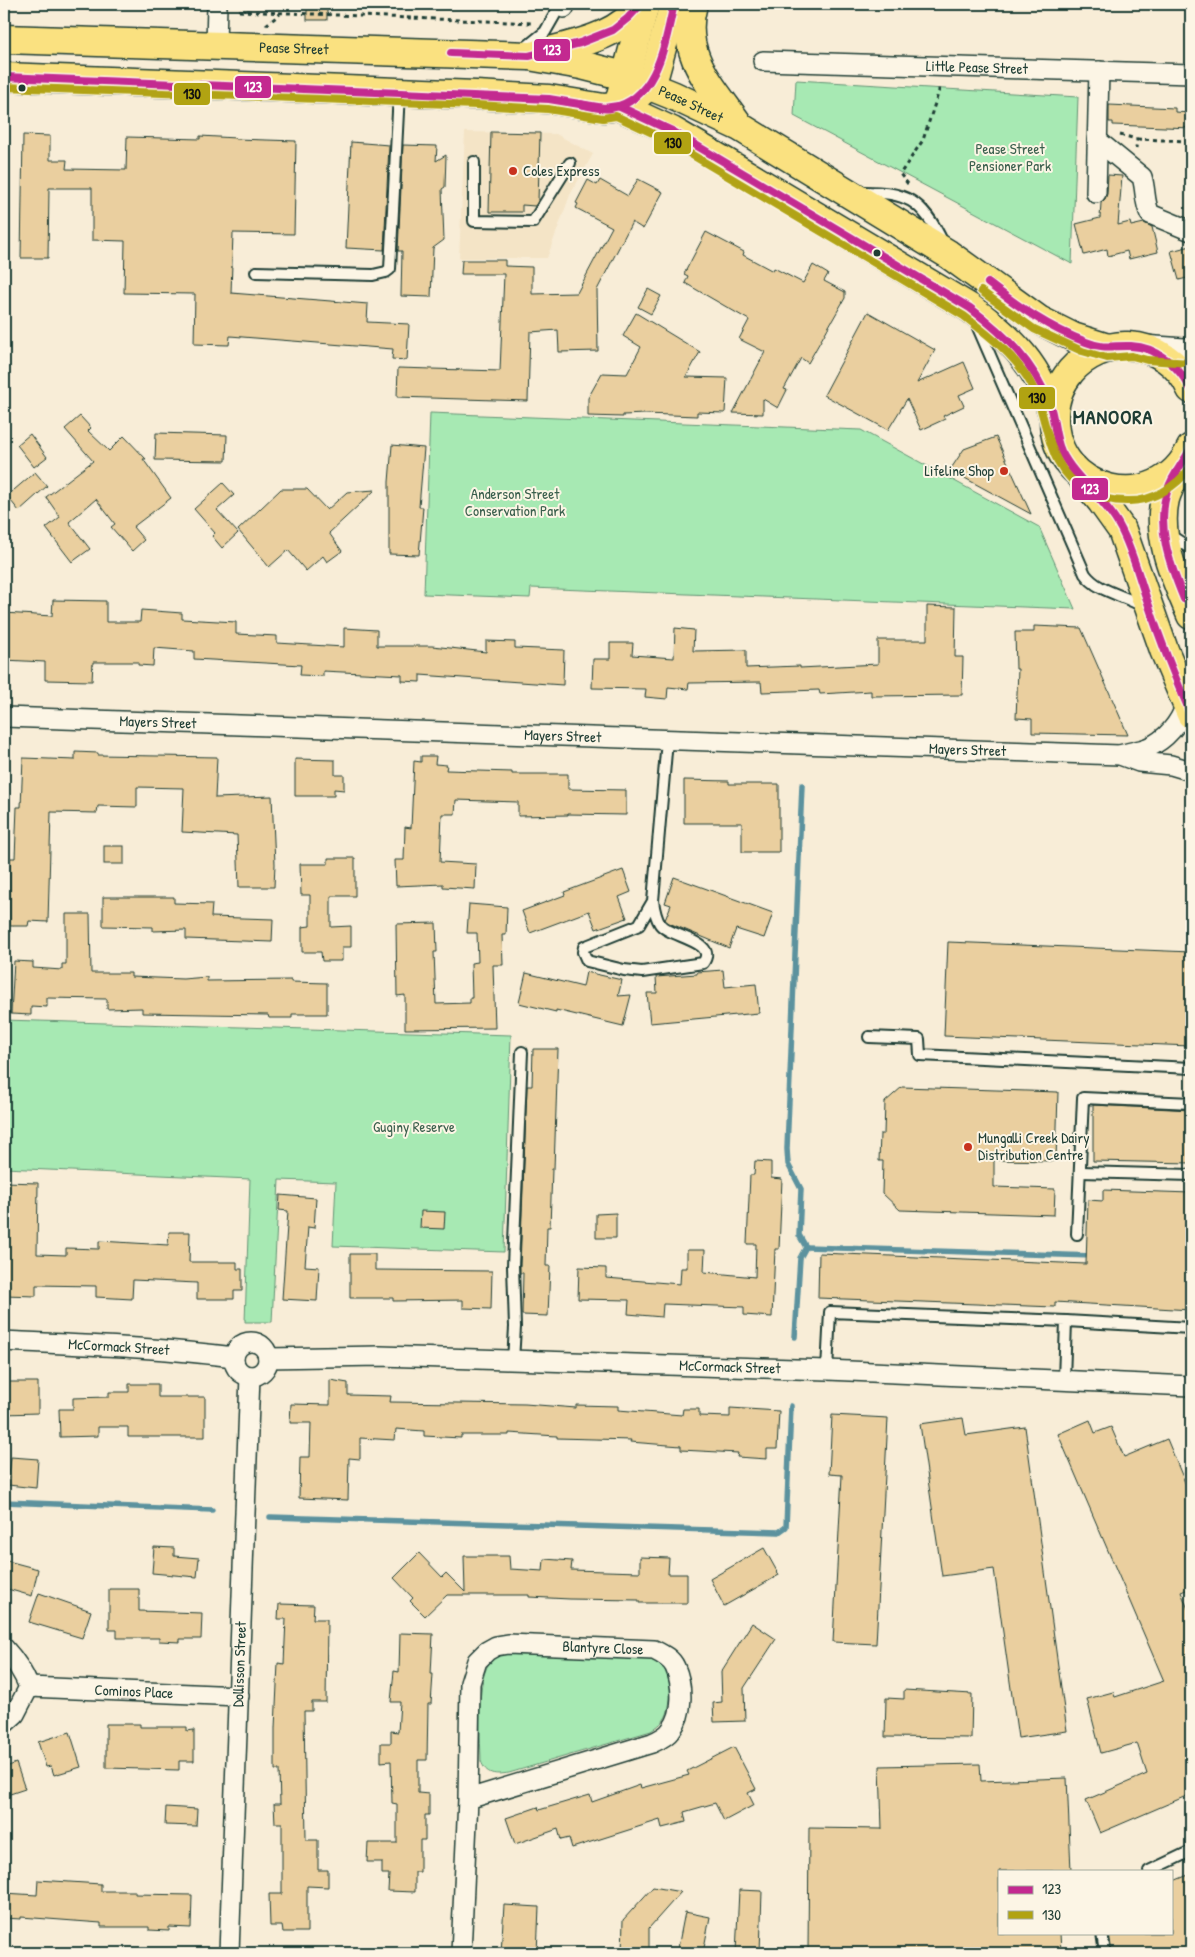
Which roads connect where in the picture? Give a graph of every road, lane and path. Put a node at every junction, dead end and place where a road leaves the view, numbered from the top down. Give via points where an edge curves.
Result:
1 (217, 4) edge
2 (641, 4) edge
3 (645, 4) edge
4 (674, 4) edge
5 (693, 4) edge
6 (563, 5) edge
7 (239, 11) dead end
8 (540, 23) dead end
9 (4, 39) edge
10 (216, 46) junction
11 (522, 55) junction
12 (763, 61) dead end
13 (4, 63) edge
14 (940, 66) junction
15 (1099, 71) junction
16 (1191, 74) edge
17 (4, 77) edge
18 (637, 81) junction
19 (131, 83) junction
20 (399, 91) junction
21 (618, 106) junction
22 (740, 127) junction
23 (1137, 139) dead end
24 (1097, 140) junction
25 (1191, 141) edge
26 (474, 162) dead end
27 (570, 164) dead end
28 (912, 187) dead end
29 (1096, 193) dead end
30 (1191, 231) edge
31 (256, 272) dead end
32 (970, 308) junction
33 (1108, 348) junction
34 (1149, 350) junction
35 (1191, 353) edge
36 (1191, 389) edge
37 (1054, 419) junction
38 (1187, 455) edge
39 (1073, 468) junction
40 (1165, 532) junction
41 (1191, 549) edge
42 (1151, 613) junction
43 (1191, 615) edge
44 (1189, 709) edge
45 (4, 717) edge
46 (667, 740) junction
47 (1120, 755) junction
48 (1191, 771) edge
49 (653, 901) junction
50 (869, 1037) dead end
51 (522, 1052) dead end
52 (1191, 1068) edge
53 (1191, 1103) edge
54 (1080, 1172) junction
55 (1191, 1175) edge
56 (1077, 1234) dead end
57 (1066, 1321) junction
58 (1191, 1328) edge
59 (4, 1341) edge
60 (234, 1357) junction
61 (268, 1358) junction
62 (513, 1361) junction
63 (827, 1370) junction
64 (250, 1376) junction
65 (1064, 1380) junction
66 (1191, 1386) edge
67 (4, 1648) edge
68 (30, 1687) junction
69 (239, 1696) junction
70 (4, 1724) edge
71 (468, 1799) junction
72 (1191, 1851) edge
73 (1151, 1870) edge
74 (1102, 1934) edge
75 (229, 1953) edge
76 (461, 1953) edge
77 (1105, 1953) edge

1 - 10 street
2 - 11 main road via 628,18 604,34 580,43
3 - 18 main road
4 - 18 main road via 655,73
5 - 22 main road via 689,28 694,59
6 - 11 lane via 545,32
7 - 8 path
9 - 10 main road, Pease Street
10 - 11 main road, Pease Street
11 - 18 main road, Pease Street via 588,67
12 - 14 street, Little Pease Street
13 - 19 street via 66,66
14 - 15 street, Little Pease Street
14 - 28 path via 939,91 923,140 900,174
15 - 16 street, Little Pease Street
15 - 24 street
17 - 19 main road
18 - 21 main road
18 - 22 main road, Pease Street
19 - 20 main road
20 - 21 main road via 542,98 604,108
20 - 31 lane via 390,269 373,275
21 - 32 main road via 672,131
22 - 33 main road, Pease Street via 948,254 1038,320
23 - 25 path
24 - 29 street
24 - 30 street via 1142,177 1150,214
26 - 27 lane via 474,221 533,222
32 - 37 main road via 1014,344 1030,364 1042,384
32 - 42 lane via 1085,574 1095,584 1130,599
33 - 34 main road via 1133,346
33 - 37 main road via 1090,355 1068,374 1056,400
34 - 35 street
34 - 36 main road via 1178,368
37 - 39 main road via 1059,445
38 - 39 main road via 1171,475 1155,485 1129,491 1111,490 1094,484
38 - 40 main road via 1165,498
39 - 42 main road via 1122,530
40 - 41 lane
40 - 43 main road via 1171,568
42 - 44 main road
44 - 47 street, Mayers Street via 1175,726 1147,748
45 - 46 street, Mayers Street
46 - 47 street, Mayers Street
46 - 49 lane
47 - 48 street, Mayers Street via 1139,762 1172,765
49 - 49 lane via 659,923 668,931 704,948 703,963 642,972 587,961 582,952 584,947 639,925
50 - 52 lane via 919,1038 920,1056
51 - 62 lane via 513,1266
53 - 54 lane via 1083,1098
54 - 55 lane
54 - 56 lane
57 - 58 lane
57 - 63 lane via 830,1312
57 - 65 lane
59 - 60 street, McCormack Street via 152,1348
60 - 61 street via 239,1346 252,1341 266,1350
60 - 64 street via 238,1370
61 - 62 street, McCormack Street via 380,1356
61 - 64 street via 263,1372
62 - 63 street, McCormack Street
63 - 65 street, McCormack Street
64 - 69 street, Dollisson Street
65 - 66 street, McCormack Street
67 - 68 street
68 - 69 street, Cominos Place
68 - 70 street via 15,1714
69 - 75 street, Dollisson Street
71 - 71 street, Blantyre Close via 470,1683 477,1661 486,1651 508,1644 636,1648 654,1650 674,1666 681,1694 680,1708 671,1731 663,1737 652,1744
71 - 76 street, Blantyre Close
72 - 73 lane
74 - 77 lane

